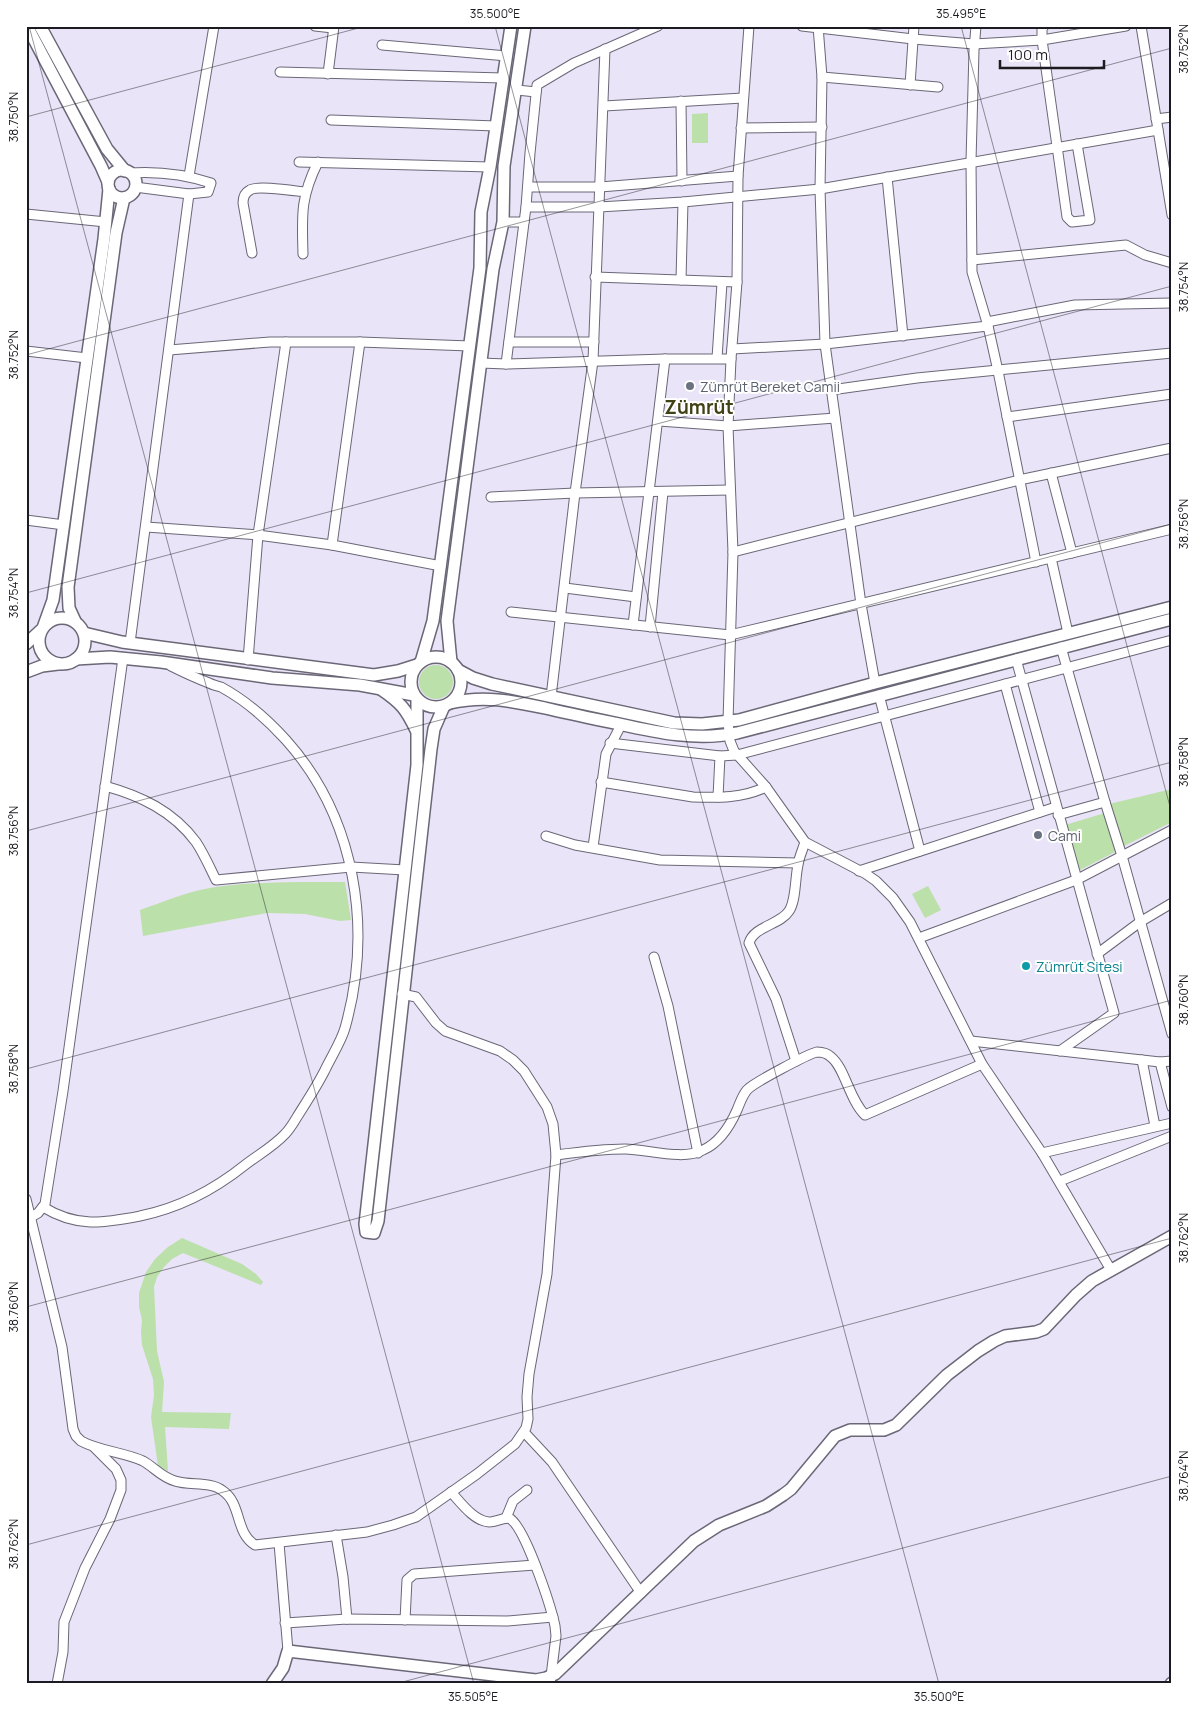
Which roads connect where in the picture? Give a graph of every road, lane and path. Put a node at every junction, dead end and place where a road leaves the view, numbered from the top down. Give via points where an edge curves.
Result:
1 (28, 26) edge
2 (40, 26) edge
3 (214, 26) edge
4 (315, 26) edge
5 (511, 26) edge
6 (526, 26) edge
7 (749, 26) edge
8 (802, 26) edge
9 (914, 26) edge
10 (976, 26) edge
11 (1044, 26) edge
12 (1126, 26) edge
13 (1141, 26) edge
14 (333, 27) edge
15 (652, 27) edge
16 (818, 27) edge
17 (1112, 27) edge
18 (913, 39) junction
19 (1042, 40) junction
20 (974, 44) junction
21 (382, 45) dead end
22 (605, 49) junction
23 (507, 56) junction
24 (280, 72) dead end
25 (328, 74) junction
26 (822, 77) junction
27 (504, 78) junction
28 (910, 85) junction
29 (938, 87) dead end
30 (517, 90) junction
31 (536, 92) junction
32 (743, 98) junction
33 (681, 101) junction
34 (604, 106) junction
35 (1172, 117) edge
36 (1156, 119) junction
37 (330, 120) dead end
38 (496, 126) junction
39 (822, 127) junction
40 (741, 128) junction
41 (1158, 130) junction
42 (1077, 144) junction
43 (1057, 147) junction
44 (971, 161) junction
45 (299, 162) dead end
46 (318, 162) junction
47 (490, 167) junction
48 (127, 172) junction
49 (189, 176) junction
50 (738, 176) junction
51 (886, 177) junction
52 (682, 181) junction
53 (108, 185) junction
54 (135, 187) junction
55 (528, 187) junction
56 (600, 187) junction
57 (820, 189) junction
58 (305, 192) junction
59 (189, 194) junction
60 (737, 197) junction
61 (124, 198) junction
62 (682, 202) junction
63 (526, 207) junction
64 (599, 207) junction
65 (482, 212) junction
66 (26, 214) edge
67 (1172, 215) edge
68 (106, 222) junction
69 (503, 222) junction
70 (524, 222) junction
71 (481, 226) junction
72 (252, 252) dead end
73 (303, 254) dead end
74 (972, 260) junction
75 (1172, 263) edge
76 (596, 278) junction
77 (681, 280) junction
78 (722, 282) junction
79 (737, 282) junction
80 (1172, 302) edge
81 (988, 324) junction
82 (903, 336) junction
83 (286, 342) junction
84 (360, 342) junction
85 (509, 342) junction
86 (594, 342) junction
87 (825, 344) junction
88 (470, 346) junction
89 (169, 350) junction
90 (26, 351) edge
91 (1172, 353) edge
92 (731, 354) junction
93 (87, 358) junction
94 (717, 358) junction
95 (665, 359) junction
96 (593, 360) junction
97 (481, 363) junction
98 (506, 364) junction
99 (998, 371) junction
100 (831, 390) junction
101 (1172, 394) edge
102 (1007, 416) junction
103 (835, 418) junction
104 (658, 421) junction
105 (728, 426) junction
106 (1172, 448) edge
107 (1051, 473) junction
108 (1019, 480) junction
109 (730, 490) junction
110 (649, 492) junction
111 (663, 492) junction
112 (575, 493) junction
113 (491, 497) dead end
114 (26, 520) edge
115 (849, 521) junction
116 (64, 525) junction
117 (146, 527) junction
118 (1172, 529) edge
119 (258, 535) junction
120 (332, 545) junction
121 (733, 552) junction
122 (1072, 553) junction
123 (1051, 558) junction
124 (1036, 562) junction
125 (441, 566) junction
126 (565, 588) junction
127 (636, 597) junction
128 (861, 604) junction
129 (1172, 607) edge
130 (511, 612) dead end
131 (562, 617) junction
132 (1172, 619) edge
133 (75, 621) junction
134 (633, 625) junction
135 (650, 627) junction
136 (42, 628) junction
137 (84, 633) junction
138 (1068, 633) junction
139 (730, 636) junction
140 (1172, 640) edge
141 (130, 643) junction
142 (26, 644) edge
143 (1060, 648) junction
144 (123, 658) junction
145 (76, 659) junction
146 (1016, 659) junction
147 (248, 660) junction
148 (161, 662) junction
149 (419, 663) junction
150 (62, 664) junction
151 (454, 666) junction
152 (1067, 668) junction
153 (219, 670) junction
154 (26, 672) edge
155 (1021, 680) junction
156 (875, 683) junction
157 (1005, 684) junction
158 (219, 686) junction
159 (378, 688) junction
160 (879, 695) junction
161 (415, 697) junction
162 (551, 697) junction
163 (447, 704) junction
164 (884, 716) junction
165 (728, 722) junction
166 (621, 725) junction
167 (418, 733) junction
168 (728, 734) junction
169 (610, 743) junction
170 (737, 755) junction
171 (720, 756) junction
172 (601, 782) junction
173 (105, 786) junction
174 (766, 787) junction
175 (718, 797) junction
176 (1105, 802) junction
177 (1057, 811) junction
178 (1040, 812) junction
179 (1172, 830) edge
180 (546, 836) dead end
181 (805, 842) junction
182 (593, 847) junction
183 (920, 851) junction
184 (1122, 856) junction
185 (798, 864) junction
186 (351, 867) junction
187 (405, 870) junction
188 (859, 871) junction
189 (1076, 880) junction
190 (1172, 904) edge
191 (1140, 922) junction
192 (918, 938) junction
193 (1097, 954) junction
194 (654, 957) dead end
195 (402, 994) junction
196 (1172, 1034) edge
197 (971, 1040) junction
198 (1060, 1051) junction
199 (1142, 1060) junction
200 (796, 1061) junction
201 (1172, 1061) edge
202 (1160, 1062) junction
203 (982, 1064) junction
204 (1172, 1107) edge
205 (1172, 1123) edge
206 (1156, 1126) junction
207 (1172, 1136) edge
208 (698, 1153) junction
209 (1042, 1153) junction
210 (556, 1155) junction
211 (1060, 1181) junction
212 (26, 1199) edge
213 (43, 1207) junction
214 (31, 1217) junction
215 (1172, 1236) edge
216 (1111, 1270) junction
217 (524, 1432) junction
218 (93, 1445) junction
219 (527, 1490) dead end
220 (451, 1492) junction
221 (506, 1518) junction
222 (336, 1535) junction
223 (279, 1543) junction
224 (535, 1565) junction
225 (641, 1593) junction
226 (553, 1618) junction
227 (347, 1619) junction
228 (405, 1620) junction
229 (286, 1623) junction
230 (288, 1650) junction
231 (550, 1680) edge
232 (57, 1684) edge
233 (272, 1684) edge

1 - 53 street
2 - 48 street via 107,149
3 - 49 street
4 - 14 street
5 - 23 street
6 - 30 street
7 - 32 street
8 - 16 street
9 - 18 street
10 - 20 street
11 - 19 street
12 - 17 street
13 - 36 street
14 - 25 street
15 - 22 street
16 - 18 street
16 - 26 street
17 - 19 street
18 - 20 street
18 - 28 street
19 - 20 street
19 - 43 street
20 - 44 street
21 - 23 street
22 - 31 street via 537,85
22 - 34 street
23 - 27 street
24 - 25 street
25 - 27 street
26 - 28 street
26 - 39 street
27 - 38 street
28 - 29 street
30 - 31 street
30 - 69 street via 504,166
31 - 55 street
32 - 33 street
32 - 40 street
33 - 34 street
33 - 52 street
34 - 56 street
35 - 36 street
36 - 41 street
37 - 38 street
38 - 47 street
39 - 40 street
39 - 57 street
40 - 50 street
41 - 42 street
41 - 67 street
42 - 43 street
42 - 43 street via 1090,220 1068,220
43 - 44 street
44 - 51 street
44 - 74 street
45 - 46 street
46 - 47 street
46 - 58 street
47 - 65 street
48 - 49 street
48 - 53 street via 114,172
48 - 54 street via 135,180
49 - 59 street via 211,183 208,192
50 - 52 street
50 - 60 street
51 - 57 street
51 - 82 street
52 - 56 street
53 - 61 street via 115,196
53 - 68 street
54 - 59 street
54 - 61 street
55 - 56 street
55 - 63 street
56 - 64 street
57 - 60 street
57 - 87 street
58 - 72 street via 255,188 246,192 243,203
58 - 73 street
59 - 89 street
60 - 62 street
60 - 79 street
61 - 133 street via 116,233 68,587 68,600
62 - 64 street
62 - 77 street
63 - 64 street
63 - 70 street
64 - 76 street
65 - 69 street via 493,211
65 - 71 street
66 - 68 street
68 - 93 street
69 - 70 street
69 - 71 street via 491,230
69 - 97 street via 493,269
70 - 85 street
71 - 88 street via 480,268
74 - 75 street via 1126,245
74 - 81 street via 972,272
76 - 77 street
76 - 86 street
77 - 78 street
78 - 79 street
78 - 94 street
79 - 92 street
80 - 81 street via 1075,305
81 - 82 street
81 - 99 street
82 - 87 street
83 - 84 street
83 - 89 street
83 - 119 street
84 - 88 street
84 - 120 street
85 - 86 street
85 - 98 street
86 - 96 street
87 - 92 street
87 - 100 street
88 - 125 street
89 - 117 street
90 - 93 street
91 - 99 street
92 - 94 street
92 - 105 street
93 - 116 street
94 - 95 street
95 - 96 street
95 - 104 street
96 - 98 street
96 - 112 street
97 - 98 street
97 - 151 street via 447,622
99 - 100 street
99 - 102 street
100 - 103 street
101 - 102 street
102 - 108 street
103 - 105 street
103 - 115 street
104 - 105 street
104 - 110 street
105 - 109 street
106 - 107 street
107 - 108 street
107 - 122 street
108 - 115 street
108 - 124 street
109 - 111 street
109 - 121 street
110 - 111 street
110 - 112 street
110 - 127 street
111 - 135 street
112 - 113 street
112 - 126 street
114 - 116 street
115 - 121 street
115 - 128 street
116 - 136 street via 53,600
117 - 119 street
117 - 141 street
118 - 122 street
119 - 120 street
119 - 147 street
120 - 125 street
121 - 139 street
122 - 123 street
123 - 124 street
123 - 138 street
124 - 128 street
125 - 149 street via 433,621
126 - 127 street
126 - 131 street
127 - 134 street
128 - 139 street
128 - 156 street
129 - 138 street
130 - 131 street
131 - 134 street
131 - 162 street
132 - 143 street
133 - 136 street via 56,618
133 - 137 street
134 - 135 street
135 - 139 street
136 - 142 street
136 - 150 street via 38,644 42,653 48,660
137 - 141 street
137 - 145 street via 84,647
138 - 156 street
139 - 165 street
140 - 152 street
141 - 147 street
143 - 146 street
143 - 152 street
144 - 145 street
144 - 148 street
144 - 173 street
145 - 150 street
146 - 155 street
146 - 160 street
147 - 149 street via 374,675 398,672
148 - 153 street
148 - 158 street
149 - 151 street via 436,657
149 - 161 street via 410,680
150 - 154 street
151 - 162 street via 473,678
151 - 163 street via 461,680 460,690
152 - 155 street
152 - 176 street
153 - 158 street via 216,679
153 - 159 street
155 - 157 street
155 - 177 street
156 - 165 street
157 - 164 street
157 - 178 street
158 - 186 street via 263,717 303,762 333,814
159 - 161 street
159 - 167 street via 400,703
160 - 164 street
160 - 168 street
161 - 163 street via 430,707
161 - 167 street
162 - 165 street via 674,724
163 - 166 street via 475,698 502,699
163 - 195 street via 434,729
164 - 170 street
164 - 183 street
165 - 168 street
166 - 168 street via 692,737
166 - 169 street
167 - 187 street
168 - 170 street
169 - 171 street
169 - 172 street
170 - 171 street
170 - 174 street
171 - 175 street
172 - 175 street via 694,797
172 - 182 street
173 - 186 street via 142,798 173,818 197,844 216,880
173 - 213 street via 63,1091
174 - 175 street
174 - 181 street
176 - 177 street
176 - 184 street
177 - 178 street
177 - 189 street
178 - 183 street
179 - 184 street
180 - 182 street
181 - 185 street
181 - 188 street
182 - 185 street via 660,860
183 - 188 street
184 - 189 street
184 - 191 street
185 - 200 street via 790,911 756,933 750,943 776,999
186 - 187 street
186 - 213 street via 358,960 344,1030 316,1089 286,1134 198,1196 152,1213 82,1223 58,1216
187 - 195 street via 366,1232 374,1233 378,1221
188 - 192 street via 876,881 893,898
189 - 192 street
189 - 193 street
190 - 191 street
191 - 193 street
191 - 196 street
192 - 197 street
193 - 198 street via 1114,1013
194 - 208 street via 668,1006
195 - 210 street via 416,997 445,1031 500,1051 519,1065 551,1116
197 - 198 street
197 - 203 street
198 - 199 street
199 - 202 street
199 - 206 street
200 - 203 street via 817,1052 830,1056 836,1062 856,1106 865,1115
200 - 208 street via 750,1086 725,1131
201 - 202 street
202 - 204 street
203 - 209 street
205 - 206 street
206 - 209 street
207 - 211 street
208 - 210 street via 622,1149
209 - 211 street
210 - 217 street via 547,1274 529,1374 528,1419
211 - 216 street
212 - 214 street
213 - 214 street
214 - 218 street via 62,1347 73,1428 81,1441
215 - 216 street
216 - 225 street via 1084,1287 1044,1329 1005,1336 968,1358 896,1426 884,1430 850,1430 835,1436 791,1489 766,1506 704,1534
217 - 220 street via 515,1444
217 - 225 street via 552,1462
218 - 223 street via 145,1462 176,1482 220,1488 230,1498 249,1541 255,1545
218 - 232 street via 116,1468 121,1490 64,1622
219 - 221 street via 513,1501
220 - 221 street via 481,1519 493,1522
220 - 222 street via 416,1517 367,1532
221 - 224 street via 516,1523
222 - 223 street
222 - 227 street
223 - 229 street
224 - 226 street
224 - 228 street via 414,1574 407,1580
225 - 231 street
226 - 228 street
226 - 231 street via 556,1636
227 - 228 street
227 - 229 street
229 - 230 street
230 - 231 street
230 - 233 street via 283,1668

